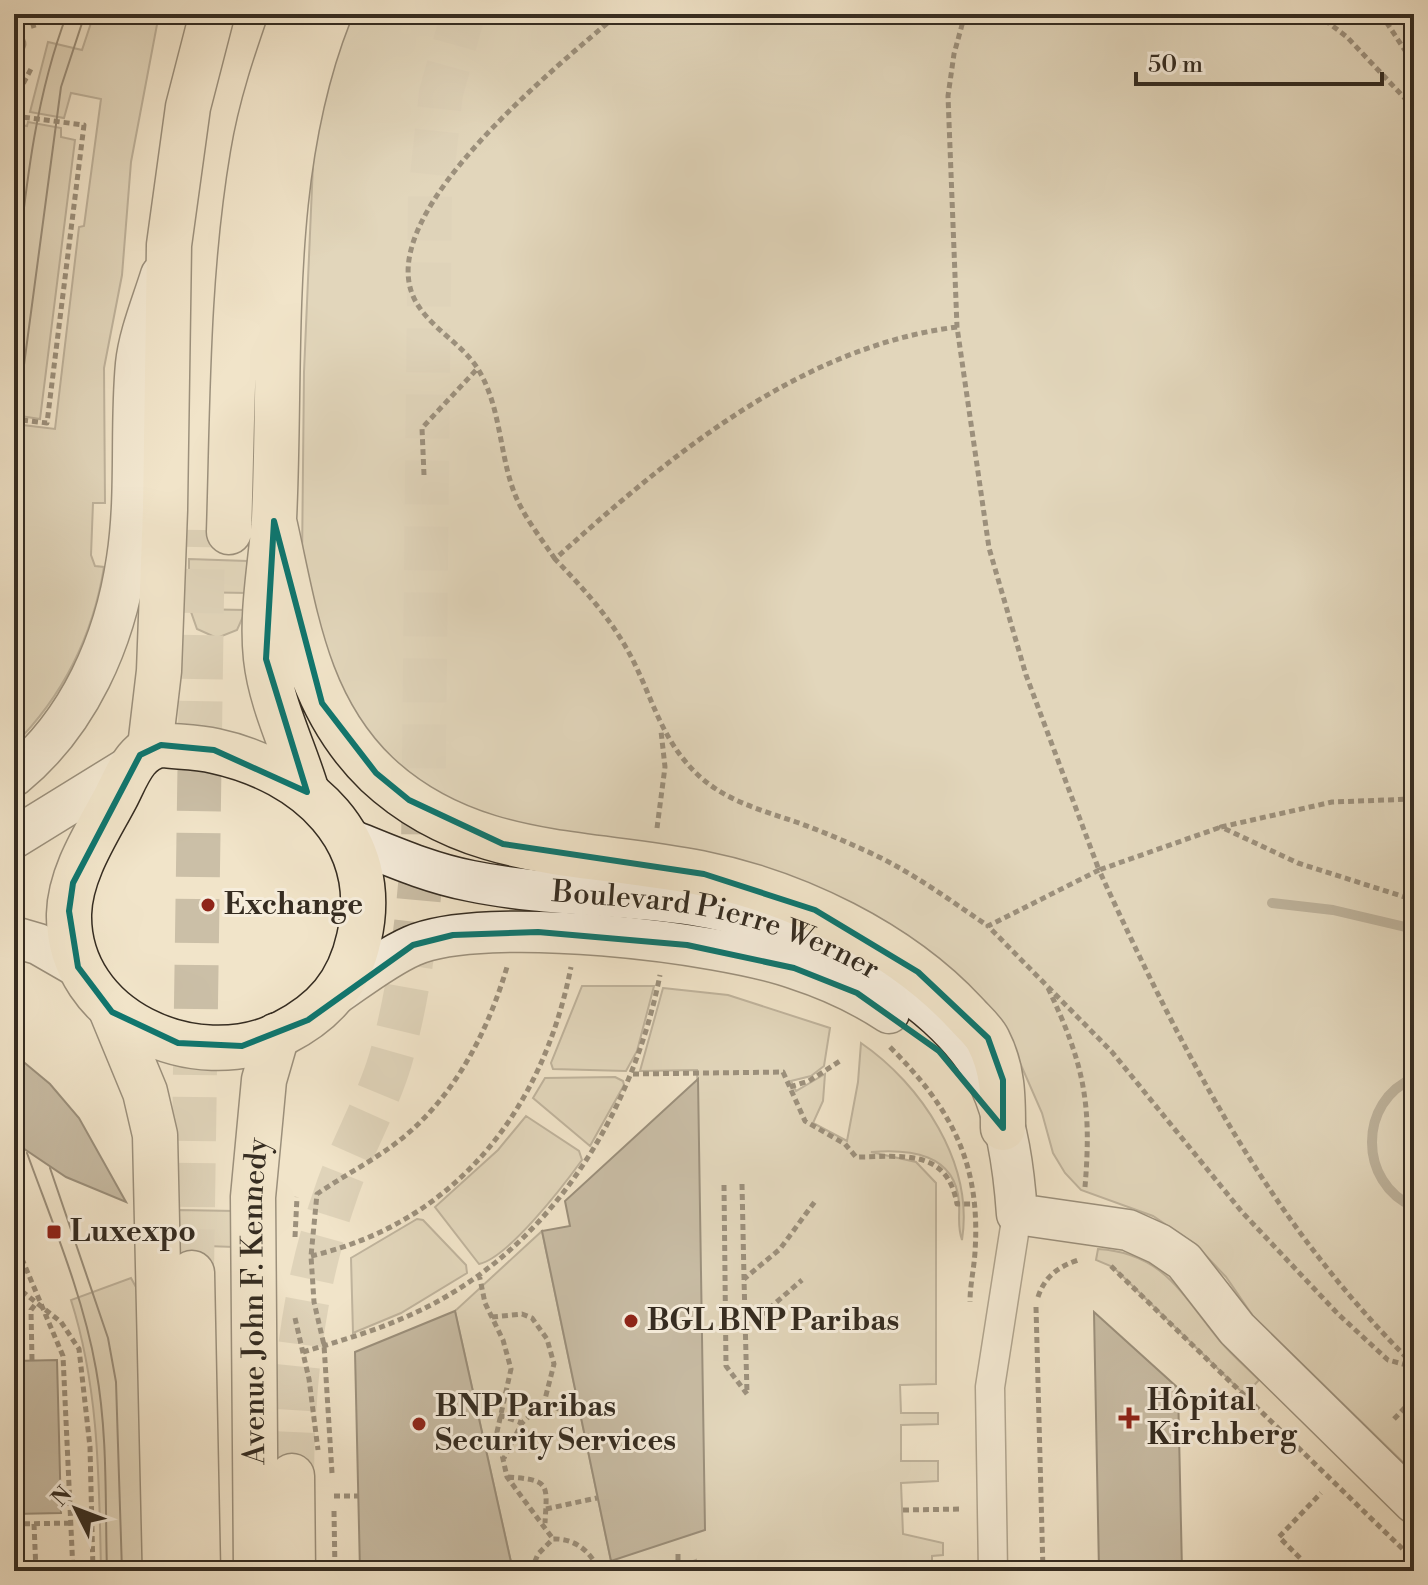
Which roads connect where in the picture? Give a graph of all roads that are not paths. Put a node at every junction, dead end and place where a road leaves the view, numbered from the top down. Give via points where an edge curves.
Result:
1 (212, 14) edge
2 (263, 14) edge
3 (293, 14) edge
4 (329, 14) edge
5 (169, 245) junction
6 (274, 521) junction
7 (142, 755) junction
8 (14, 776) edge
9 (307, 792) junction
10 (14, 838) edge
11 (351, 840) junction
12 (14, 937) edge
13 (78, 967) junction
14 (335, 995) junction
15 (112, 1012) junction
16 (277, 1035) junction
17 (1003, 1128) junction
18 (1017, 1214) junction
19 (305, 1466) tunnel mouth
20 (1414, 1503) edge
21 (165, 1571) edge
22 (198, 1571) edge
23 (224, 1571) edge
24 (256, 1571) edge
25 (293, 1571) edge
26 (993, 1571) edge

1 - 5 main road via 188,107
2 - 3 main road via 226,145 207,342 216,531 253,152
4 - 6 main road via 296,115 287,193
5 - 7 main road via 159,671
5 - 8 main road via 136,360 127,557 114,620 82,696 60,730
6 - 9 main road via 266,659
6 - 17 main road via 302,648 322,703 376,773 449,823 503,844 704,874 757,888 828,917 918,972 988,1038 1003,1080
7 - 9 main road via 214,750 246,760
7 - 10 main road
7 - 13 main road via 73,883 69,936
9 - 11 main road
11 - 14 main road via 363,875 365,914 356,954
11 - 17 main road, Boulevard Pierre Werner via 427,871 473,882 695,906 800,935 868,969 935,1014 967,1046 983,1072
12 - 13 main road
13 - 15 main road
14 - 16 main road via 308,1020
14 - 17 main road, Boulevard Pierre Werner via 413,945 453,935 538,932 738,954 794,968 857,993 900,1020 939,1051
15 - 16 main road via 178,1043 242,1046
15 - 21 main road via 145,1092 155,1135
16 - 24 main road, Avenue John F. Kennedy via 264,1080 253,1197
17 - 18 main road, Boulevard Pierre Werner
18 - 20 main road via 1083,1247 1128,1230 1184,1261 1237,1329
18 - 26 street via 991,1375
19 - 25 main road
22 - 23 main road via 205,1274

